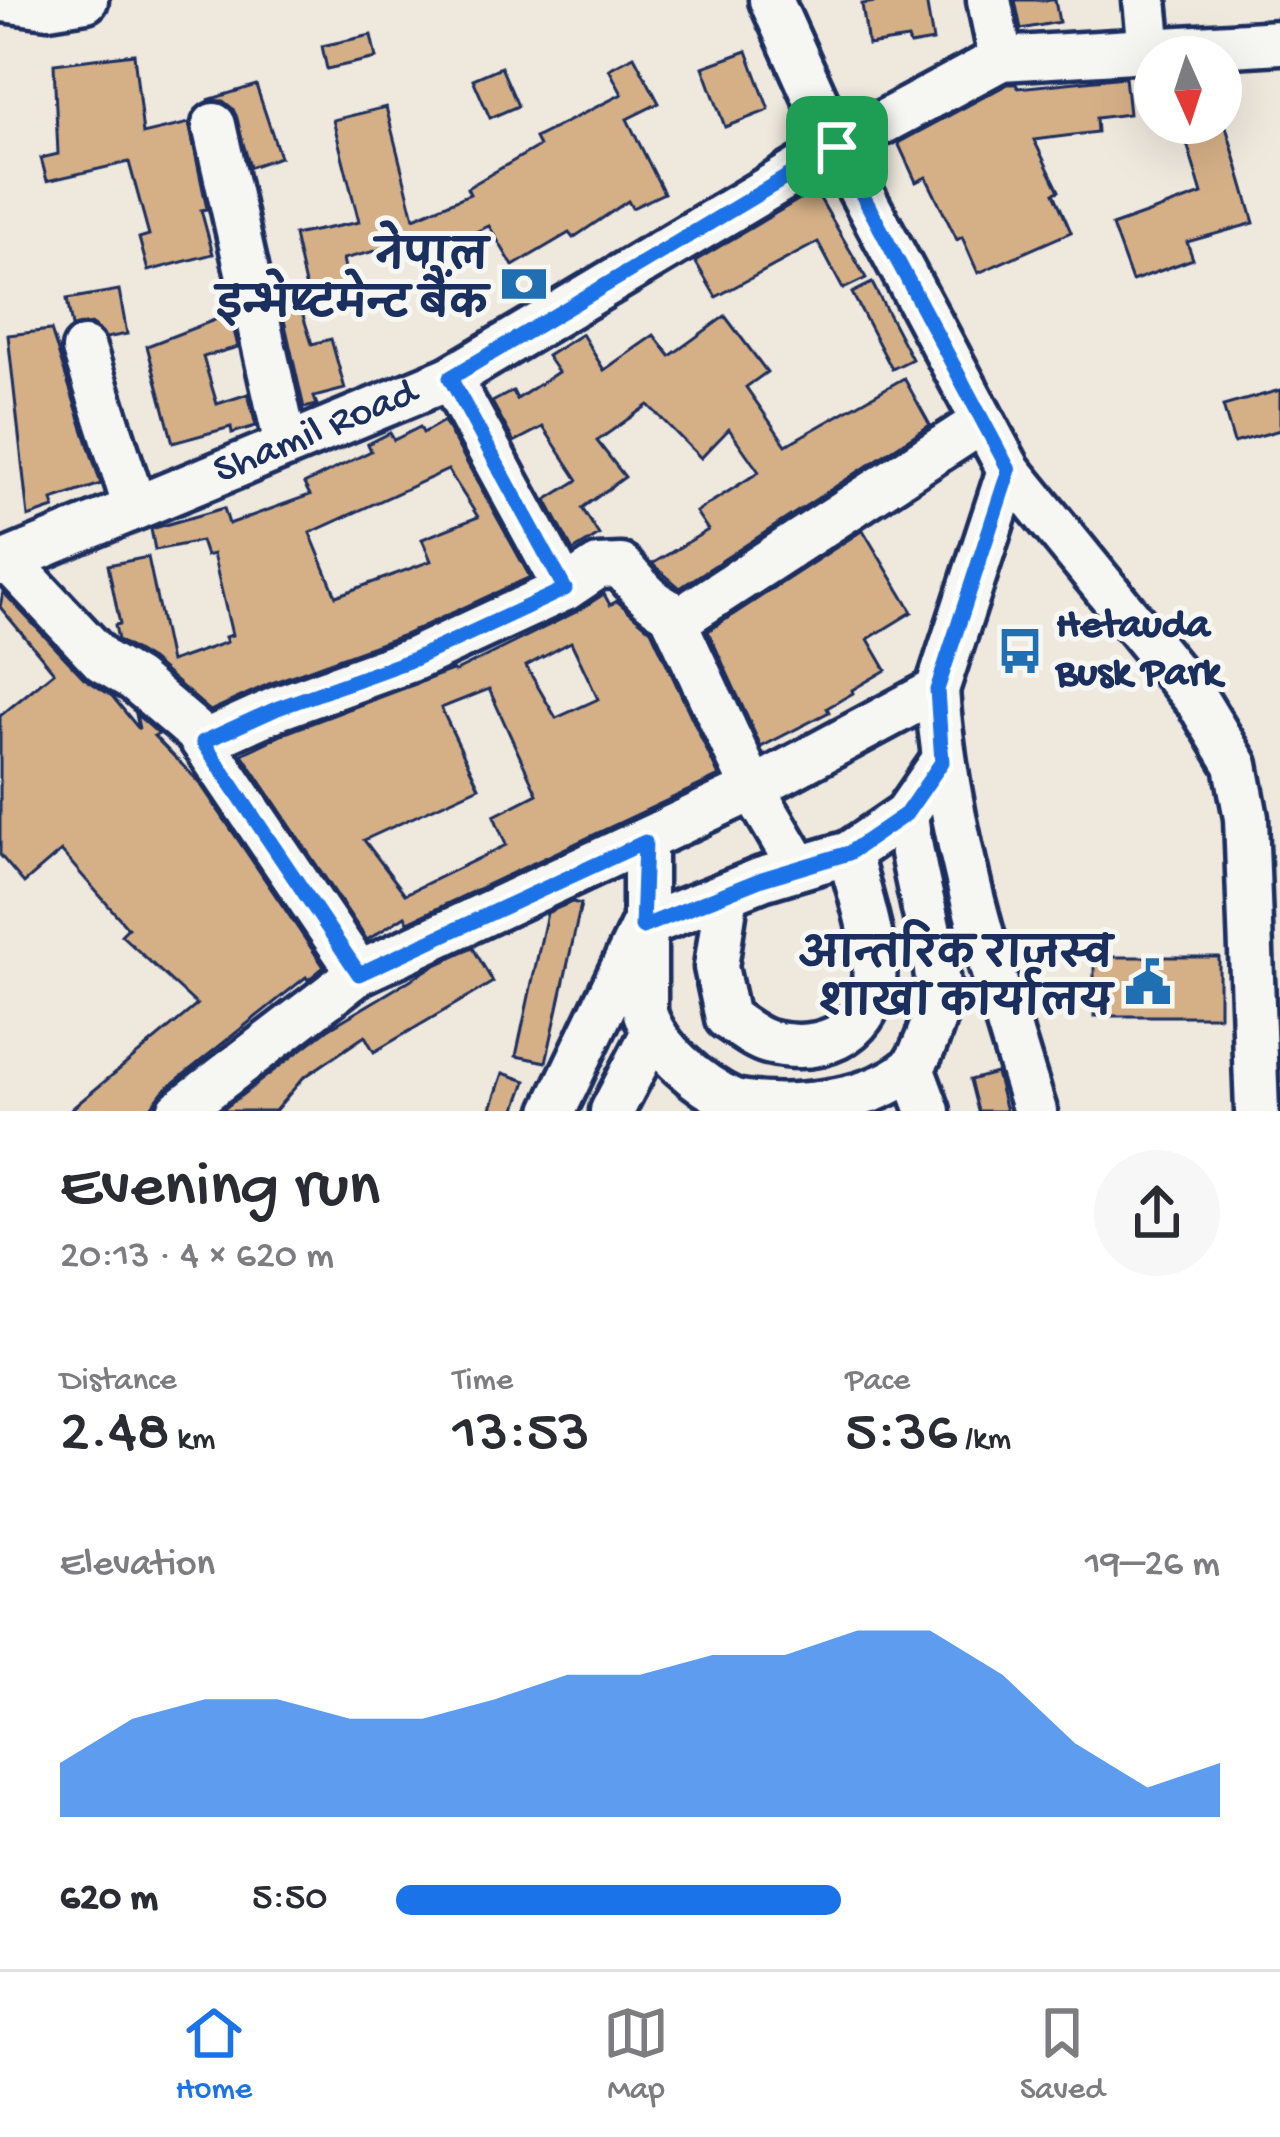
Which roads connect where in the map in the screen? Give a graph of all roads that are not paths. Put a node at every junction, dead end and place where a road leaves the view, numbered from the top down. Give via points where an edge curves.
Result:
1 (2, 0) edge
2 (86, 0) edge
3 (771, 0) edge
4 (989, 0) edge
5 (1144, 0) edge
6 (1148, 36) edge
7 (1280, 42) edge
8 (1242, 44) edge
9 (1134, 51) edge
10 (1001, 59) junction
11 (214, 125) dead end
12 (837, 147) junction
13 (84, 349) dead end
14 (450, 378) junction
15 (982, 422) junction
16 (286, 445) junction
17 (1009, 470) junction
18 (135, 508) junction
19 (4, 562) edge
20 (565, 589) junction
21 (670, 614) junction
22 (937, 690) junction
23 (203, 742) junction
24 (942, 762) junction
25 (753, 789) junction
26 (906, 814) junction
27 (645, 842) junction
28 (849, 853) junction
29 (799, 867) junction
30 (727, 893) junction
31 (642, 927) junction
32 (359, 974) junction
33 (652, 1034) junction
34 (912, 1068) junction
35 (732, 1106) edge
36 (179, 1111) edge
37 (554, 1111) edge
38 (612, 1111) edge
39 (928, 1111) edge
40 (1034, 1111) edge
41 (1257, 1111) edge

1 - 2 street
3 - 12 street
4 - 10 street
5 - 6 street
7 - 8 street, Shamil Road
9 - 10 street, Shamil Road
10 - 12 street, Shamil Road
11 - 16 street
12 - 14 street, Shamil Road
12 - 15 street
13 - 18 street
14 - 16 street, Shamil Road
14 - 20 street
15 - 17 street
15 - 21 street via 717,598 684,616
16 - 18 street, Shamil Road
17 - 22 street
17 - 41 street via 1198,702 1236,765 1246,818
18 - 19 street, Shamil Road
19 - 23 street via 103,661
20 - 21 street via 598,567 621,566
20 - 23 street
21 - 25 street
22 - 24 street
22 - 25 street
23 - 32 street
24 - 26 street
24 - 40 street via 974,916
25 - 27 street
25 - 29 street
26 - 28 street
26 - 34 street via 939,990
27 - 31 street
27 - 32 street
28 - 29 street
28 - 30 street via 874,981 850,1033 811,1047 764,1041 728,1018 716,967
29 - 30 street
30 - 31 street
31 - 33 street
31 - 37 street
32 - 36 street
33 - 35 street
33 - 38 street
34 - 35 street via 828,1105
34 - 39 street

